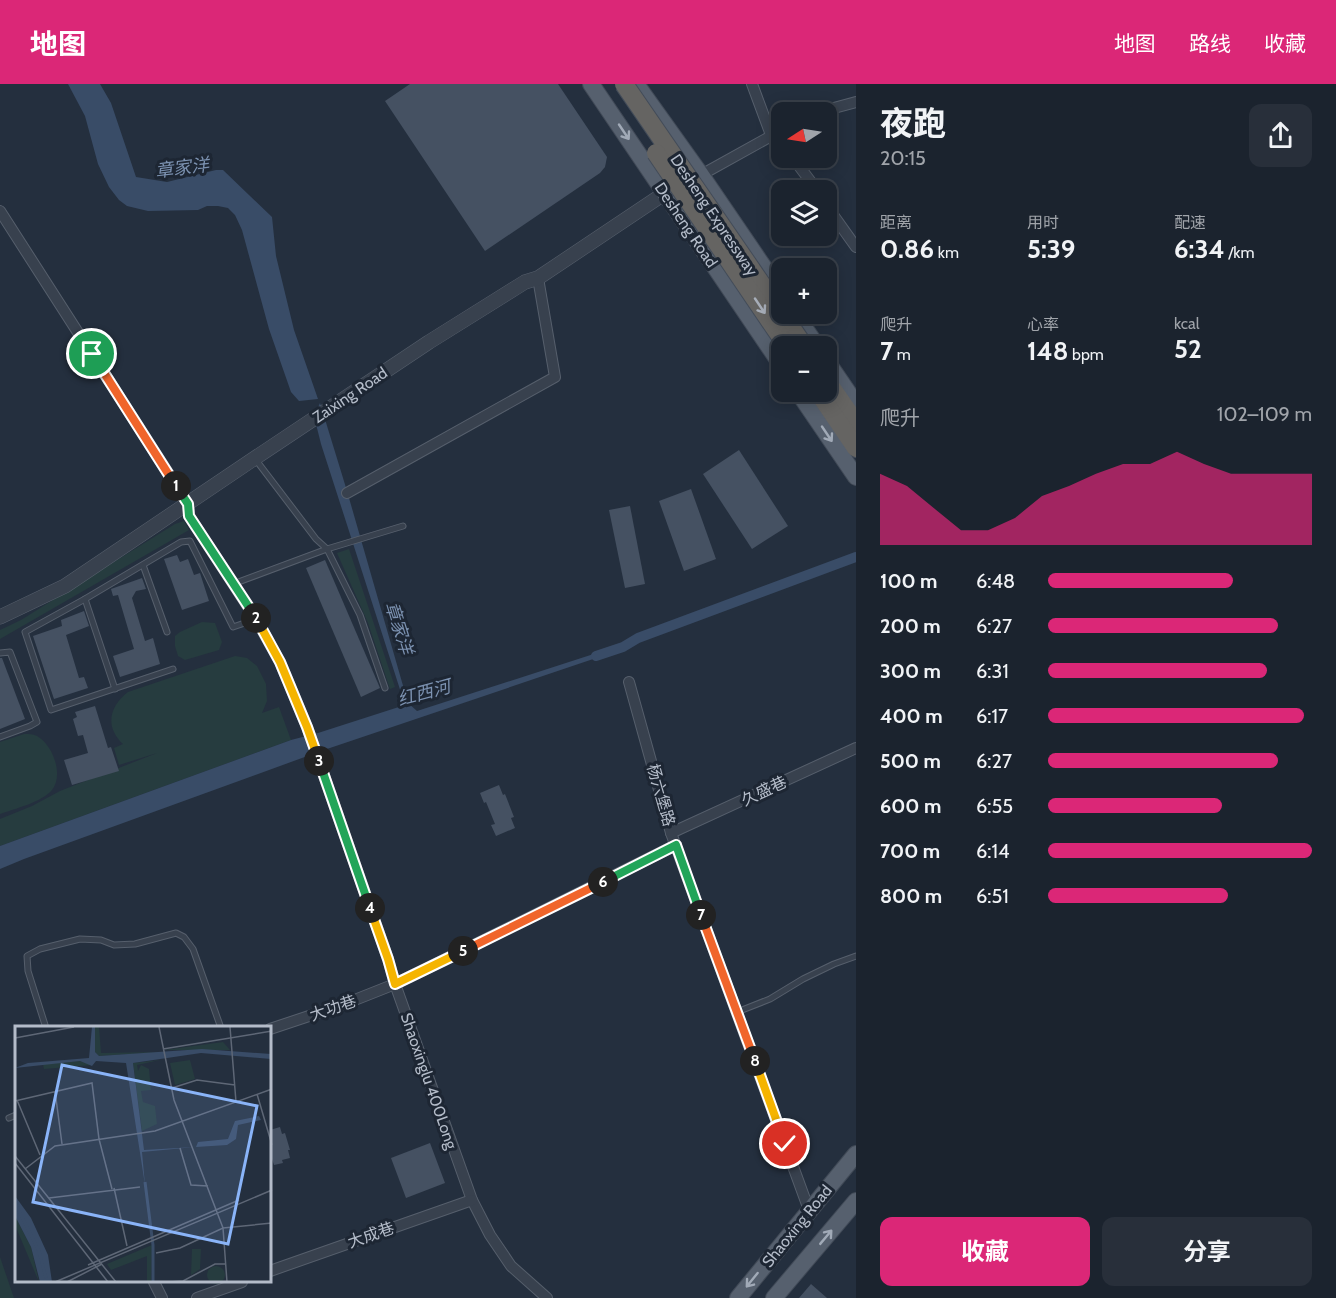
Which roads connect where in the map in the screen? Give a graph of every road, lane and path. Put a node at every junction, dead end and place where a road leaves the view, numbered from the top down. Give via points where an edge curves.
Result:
1 (591, 84) edge
2 (609, 84) edge
3 (624, 84) edge
4 (636, 84) edge
5 (752, 84) edge
6 (856, 102) edge
7 (837, 107) edge
8 (771, 135) joint
9 (701, 175) junction
10 (665, 193) junction
11 (1, 216) edge
12 (837, 220) edge
13 (856, 247) edge
14 (538, 278) junction
15 (771, 278) edge
16 (780, 336) edge
17 (797, 336) edge
18 (771, 350) edge
19 (837, 376) edge
20 (837, 396) edge
21 (805, 402) edge
22 (825, 402) edge
23 (856, 404) edge
24 (856, 423) edge
25 (856, 448) edge
26 (255, 458) junction
27 (856, 477) edge
28 (347, 493) dead end
29 (188, 504) junction
30 (403, 526) dead end
31 (327, 549) junction
32 (143, 565) junction
33 (233, 584) junction
34 (85, 599) junction
35 (1, 615) edge
36 (256, 619) junction
37 (167, 632) dead end
38 (0, 653) edge
39 (173, 669) dead end
40 (629, 681) dead end
41 (386, 688) dead end
42 (115, 689) junction
43 (0, 737) edge
44 (856, 748) edge
45 (671, 833) junction
46 (676, 845) junction
47 (856, 956) edge
48 (395, 984) junction
49 (737, 1012) junction
50 (45, 1026) edge
51 (219, 1026) edge
52 (272, 1028) edge
53 (15, 1115) edge
54 (9, 1118) dead end
55 (856, 1154) edge
56 (472, 1200) junction
57 (856, 1201) edge
58 (809, 1210) junction
59 (272, 1271) edge
60 (155, 1283) edge
61 (237, 1283) edge
62 (162, 1298) edge
63 (197, 1298) edge
64 (547, 1298) edge
65 (738, 1298) edge
66 (774, 1298) edge

1 -> 10 main road, Desheng Road
2 -> 16 highway, Desheng Expressway, bridge
3 - 17 highway, Desheng Expressway, bridge
4 - 9 main road
5 - 8 street
6 - 7 street
8 - 9 street
9 - 10 street, Zaixing Road
9 - 15 main road
10 - 14 street, Zaixing Road
10 - 18 main road, Desheng Road
11 - 29 street, Shaoxinglu 400Long
12 - 13 street
14 - 26 street, Zaixing Road via 525,282 429,342
14 - 28 street via 555,376
19 - 23 main road
20 - 24 highway
21 -> 27 main road
22 - 25 highway
26 - 29 street, Zaixing Road
26 - 31 lane
29 - 33 street, Shaoxinglu 400Long via 189,516
29 - 35 street, Zaixing Road via 66,586
30 - 31 lane
31 - 33 lane
31 - 41 lane via 360,615
32 - 34 lane
32 - 36 lane via 181,542 190,541 233,627
32 - 37 lane
33 - 36 street, Shaoxinglu 400Long
34 - 42 lane
34 - 42 lane via 25,632 51,710
36 - 48 street, Shaoxinglu 400Long via 280,662 307,727
38 - 43 lane via 10,652 37,722
39 - 42 lane
40 - 45 street, 杨六堡路
44 - 45 street, 久盛巷
45 - 46 street, 杨六堡路
46 - 48 street
46 - 49 street, 杨六堡路
47 - 49 lane
48 - 52 street, 大功巷
48 - 56 street, Shaoxinglu 400Long
49 - 58 street, 杨六堡路
50 - 51 lane via 27,957 80,939 135,944 176,933 193,949
53 - 54 lane
55 - 58 main road, Shaoxing Road
56 - 59 street, 大成巷
56 - 64 street, Shaoxinglu 400Long via 511,1266
66 -> 57 main road, Shaoxing Road
58 -> 65 main road, Shaoxing Road
60 - 62 street
61 - 63 street

